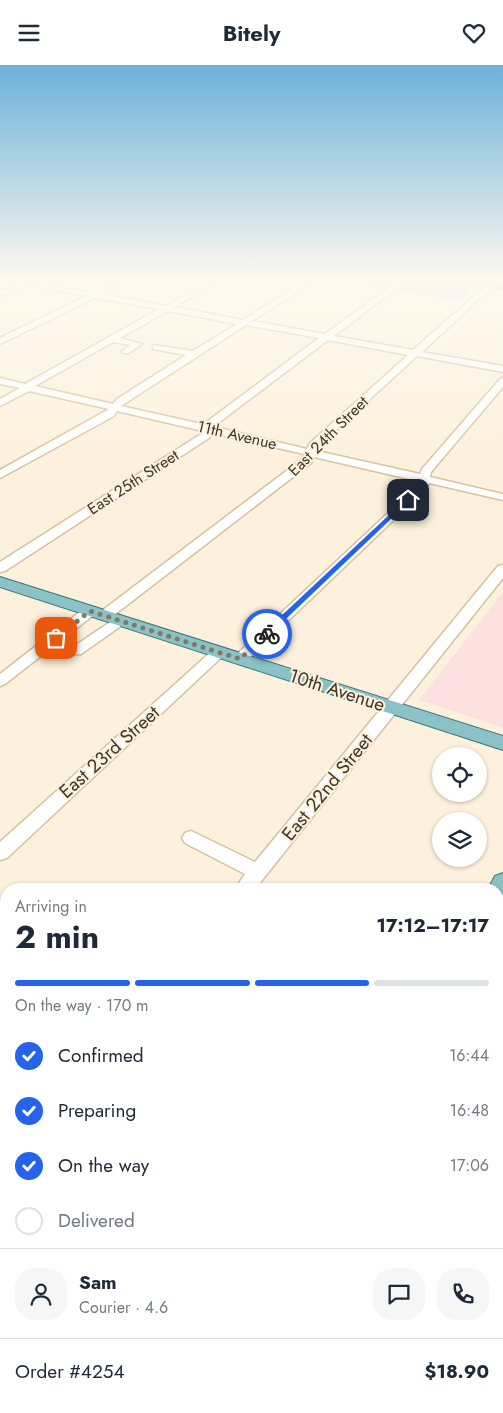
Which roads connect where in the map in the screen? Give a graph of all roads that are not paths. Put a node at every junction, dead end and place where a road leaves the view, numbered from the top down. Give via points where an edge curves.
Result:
1 (103, 344) edge
2 (137, 344) edge
3 (209, 344) edge
4 (318, 344) edge
5 (365, 344) edge
6 (427, 344) edge
7 (156, 347) dead end
8 (126, 351) dead end
9 (195, 353) junction
10 (416, 353) junction
11 (503, 369) edge
12 (0, 381) edge
13 (503, 381) edge
14 (28, 387) junction
15 (0, 403) edge
16 (115, 407) junction
17 (209, 429) junction
18 (311, 452) junction
19 (0, 475) edge
20 (424, 479) junction
21 (503, 497) edge
22 (0, 568) edge
23 (503, 569) edge
24 (0, 582) edge
25 (105, 616) junction
26 (44, 647) junction
27 (219, 652) junction
28 (240, 659) junction
29 (0, 681) edge
30 (392, 707) junction
31 (503, 743) edge
32 (191, 837) dead end
33 (0, 853) edge
34 (258, 872) junction
35 (249, 883) edge

1 - 14 street
2 - 8 street
3 - 9 street
4 - 17 street, East 25th Street via 213,422
5 - 10 street
6 - 10 street, East 24th Street
7 - 9 street
9 - 16 street
10 - 11 street
10 - 18 street, East 24th Street via 314,445
12 - 14 street, 11th Avenue
13 - 20 street via 426,471
14 - 15 street
14 - 16 street, 11th Avenue
16 - 17 street, 11th Avenue
16 - 19 street via 110,414
17 - 18 street, 11th Avenue
17 - 22 street, East 25th Street via 205,436
18 - 20 street, 11th Avenue
18 - 25 street, East 24th Street via 307,461
20 - 21 street, 11th Avenue
20 - 28 street via 422,487
23 - 30 street, East 22nd Street
24 - 25 main road, 10th Avenue
25 - 26 street, East 24th Street
25 - 26 street via 76,651
25 - 27 main road, 10th Avenue
26 - 29 street, East 24th Street
27 - 28 main road, 10th Avenue
27 - 33 street, East 23rd Street
28 - 30 main road, 10th Avenue
30 - 31 main road, 10th Avenue
30 - 34 street, East 22nd Street
32 - 34 street
34 - 35 street, East 22nd Street

